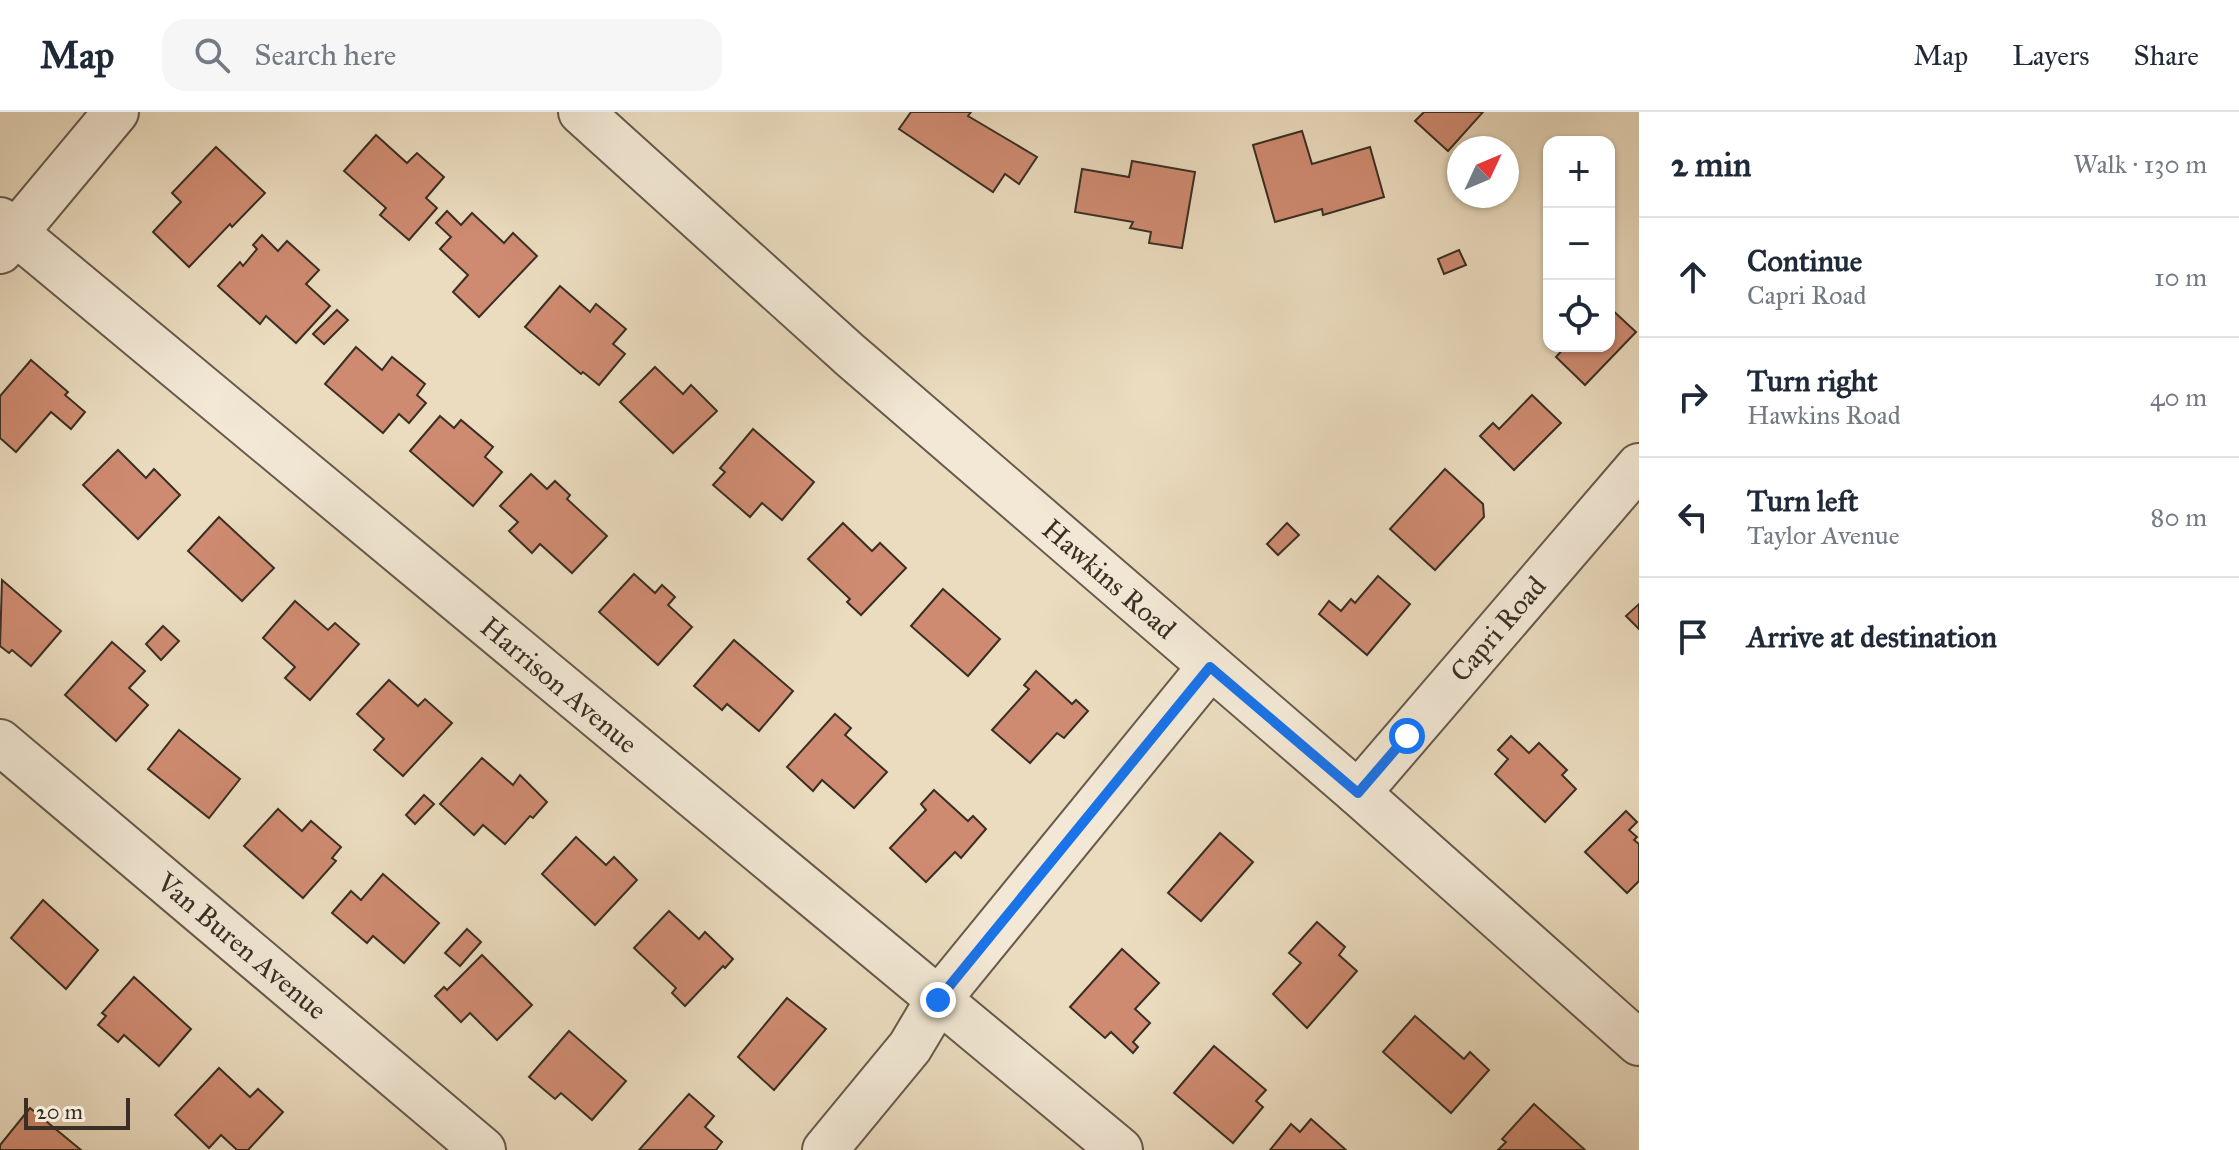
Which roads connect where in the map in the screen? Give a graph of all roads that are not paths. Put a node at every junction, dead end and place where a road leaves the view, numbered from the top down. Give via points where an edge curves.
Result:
1 (116, 112) edge
2 (581, 112) edge
3 (5, 235) edge
4 (1639, 466) edge
5 (1210, 667) junction
6 (0, 742) edge
7 (1358, 793) junction
8 (938, 1000) junction
9 (1639, 1043) edge
10 (483, 1150) edge
11 (825, 1150) edge
12 (1120, 1150) edge

1 - 3 street
2 - 5 street, Hawkins Road via 850,355
3 - 8 street, Harrison Avenue
4 - 7 street, Capri Road
5 - 7 street, Hawkins Road
5 - 8 street
6 - 10 street, Van Buren Avenue
7 - 9 street, Hawkins Road
8 - 11 street via 910,1047
8 - 12 street, Harrison Avenue

